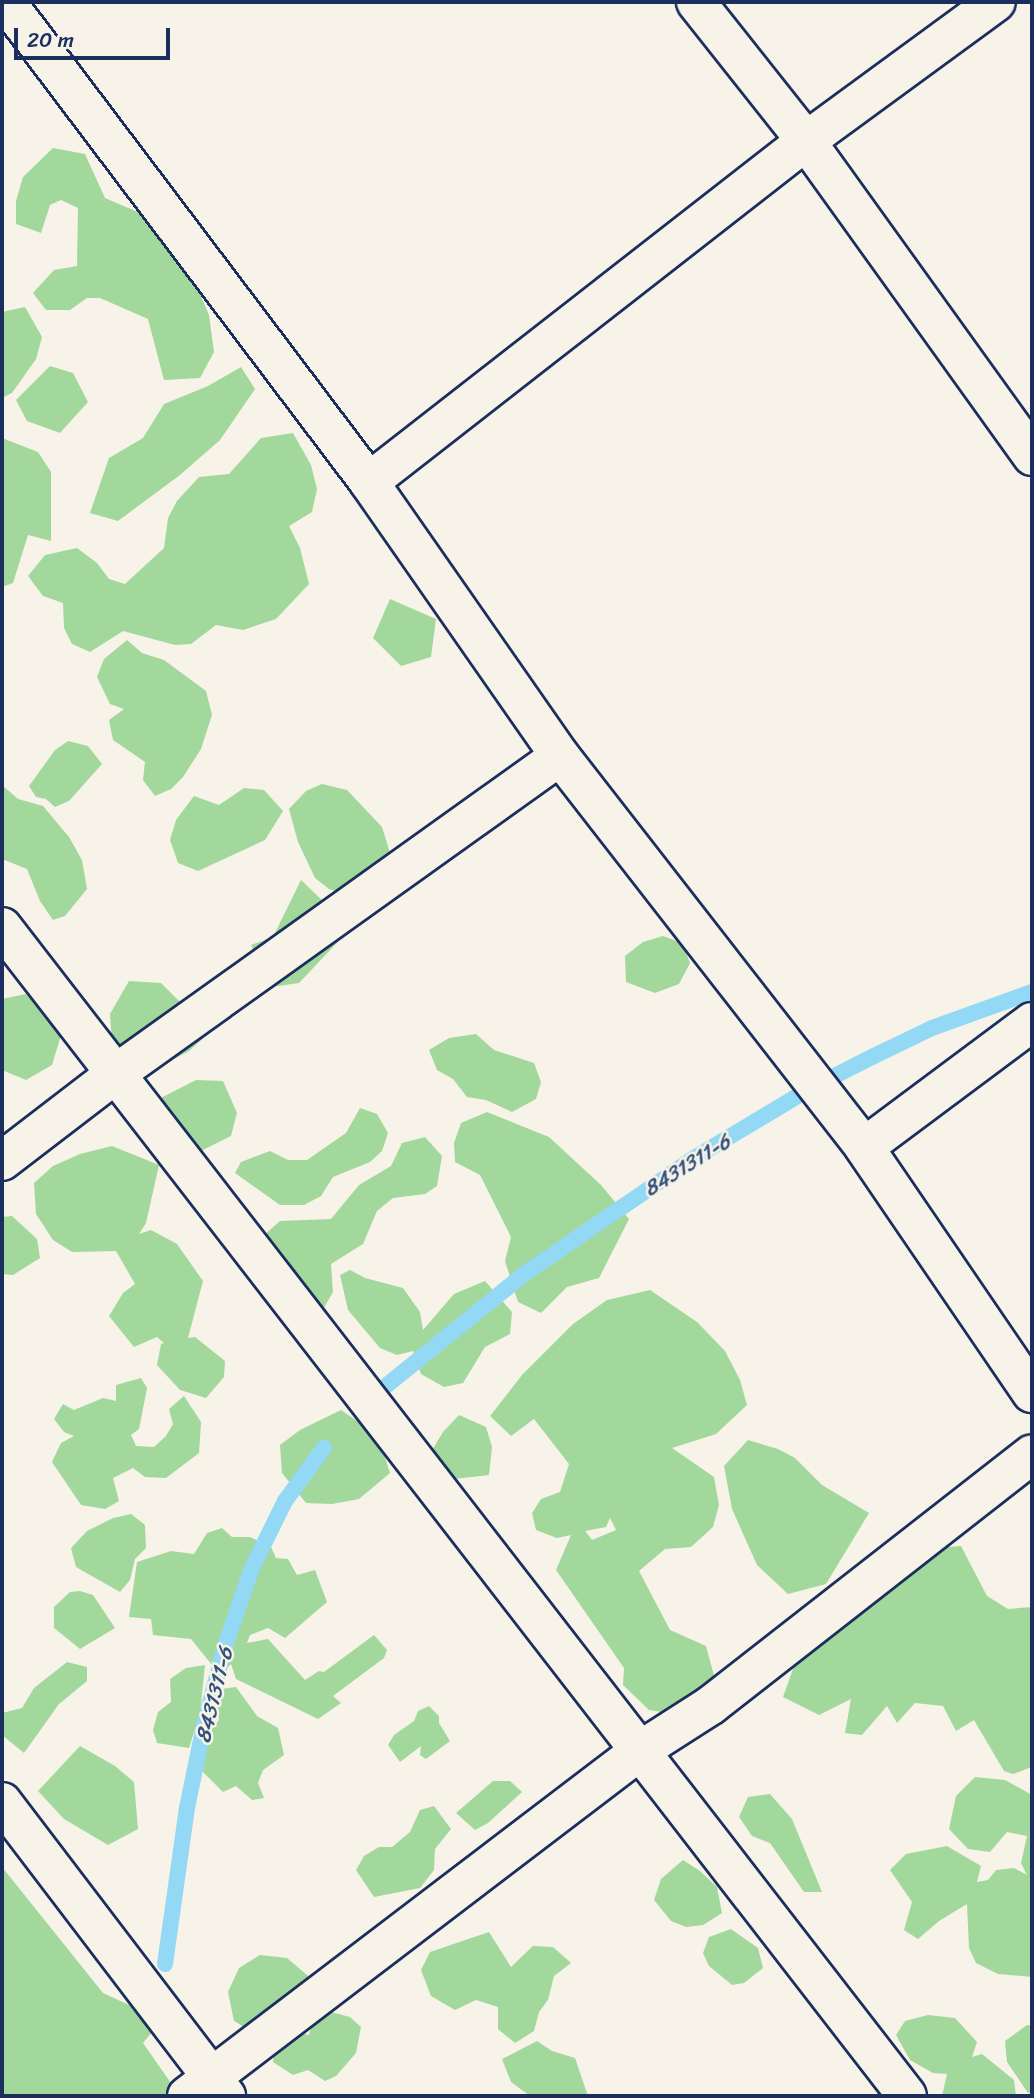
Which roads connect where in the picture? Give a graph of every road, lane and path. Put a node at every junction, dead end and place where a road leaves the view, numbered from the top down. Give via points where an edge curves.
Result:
1 (5, 2) edge
2 (696, 2) edge
3 (996, 2) edge
4 (806, 141) junction
5 (1032, 456) edge
6 (369, 482) junction
7 (560, 756) junction
8 (2, 927) edge
9 (1032, 1022) edge
10 (114, 1074) junction
11 (864, 1147) junction
12 (2, 1161) edge
13 (1032, 1393) edge
14 (1032, 1454) edge
15 (640, 1750) junction
16 (2, 1802) edge
17 (209, 2090) edge
18 (907, 2096) edge

1 - 6 street
2 - 4 street
3 - 4 street
4 - 5 street
4 - 6 street
6 - 7 street
7 - 10 street
7 - 11 street
8 - 10 street
9 - 11 street
10 - 12 street
10 - 15 street
11 - 13 street
14 - 15 street via 711,1705
15 - 17 street
15 - 18 street
16 - 17 street

